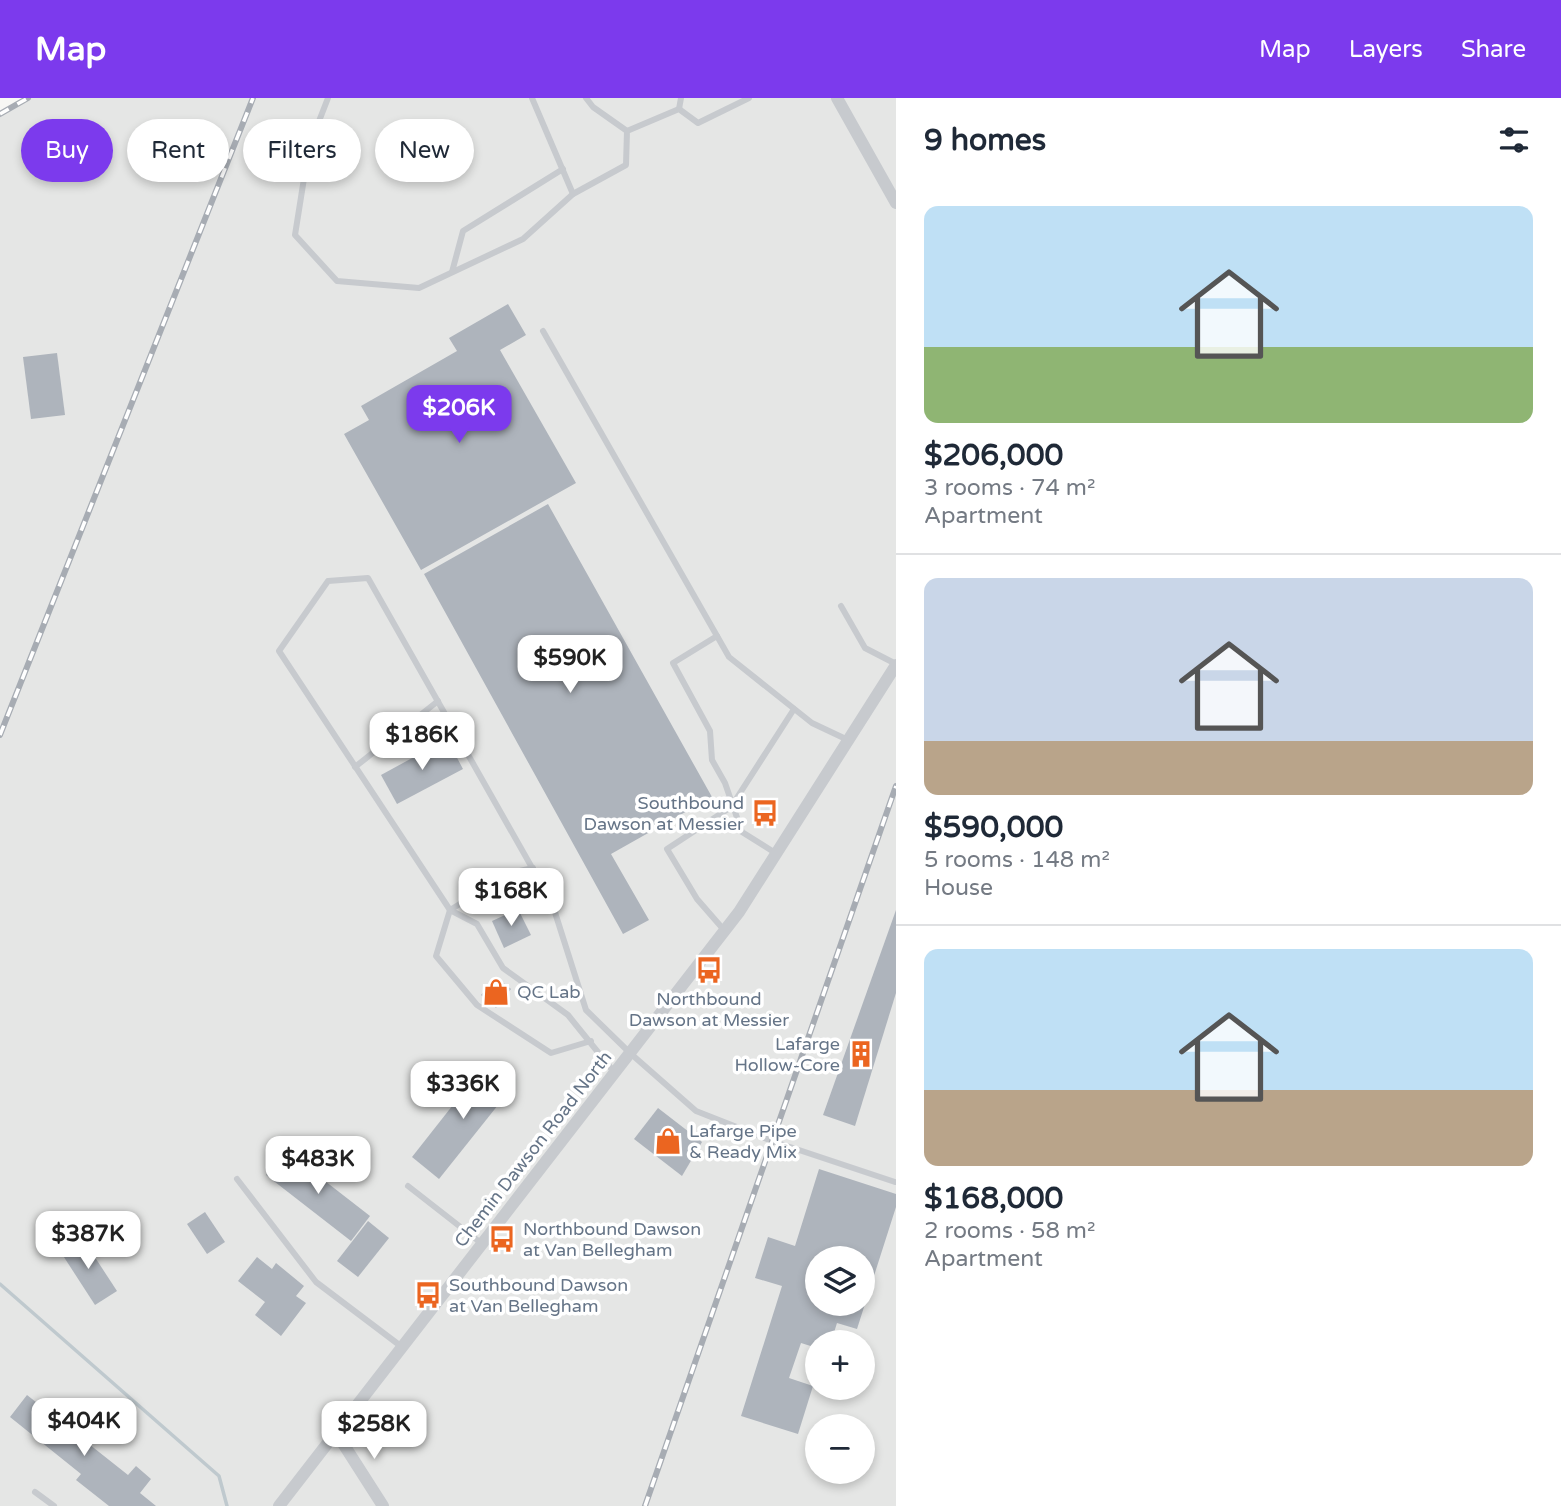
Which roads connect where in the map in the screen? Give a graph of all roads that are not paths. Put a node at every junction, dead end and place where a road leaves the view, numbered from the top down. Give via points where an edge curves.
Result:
1 (328, 98) edge
2 (532, 98) edge
3 (586, 98) edge
4 (681, 98) edge
5 (749, 98) edge
6 (836, 98) edge
7 (679, 109) junction
8 (627, 131) junction
9 (563, 169) junction
10 (573, 194) junction
11 (896, 203) edge
12 (452, 272) junction
13 (543, 331) dead end
14 (841, 606) dead end
15 (717, 635) junction
16 (896, 664) edge
17 (439, 701) junction
18 (794, 709) junction
19 (848, 740) junction
20 (355, 767) junction
21 (731, 807) junction
22 (777, 854) junction
23 (533, 868) junction
24 (450, 910) junction
25 (725, 931) junction
26 (591, 1041) junction
27 (630, 1053) junction
28 (614, 1072) junction
29 (237, 1179) dead end
30 (895, 1182) edge
31 (408, 1186) dead end
32 (481, 1243) junction
33 (402, 1348) junction
34 (337, 1434) junction
35 (35, 1492) dead end
36 (54, 1506) edge
37 (279, 1506) edge
38 (383, 1506) edge

1 - 12 lane via 310,147 295,235 337,281 418,288
2 - 9 lane
3 - 8 lane
4 - 7 lane
5 - 7 lane via 698,123
6 - 11 street
7 - 8 lane
8 - 10 lane via 626,165
9 - 10 lane
9 - 12 lane via 463,231
10 - 12 lane via 523,239
13 - 15 lane
14 - 16 lane via 866,648
15 - 18 lane via 729,657
15 - 21 lane via 673,663 710,731 712,760
16 - 19 street, Chemin Dawson Road North
17 - 20 lane
17 - 20 lane via 368,578 328,580 279,651
17 - 23 lane
18 - 19 lane
18 - 21 lane
19 - 22 street, Chemin Dawson Road North
20 - 24 lane
21 - 22 lane via 742,832
21 - 25 lane via 667,849 697,899
22 - 25 street, Chemin Dawson Road North
23 - 24 lane via 511,873
23 - 27 lane via 552,903 586,1010
24 - 26 lane via 477,924 503,968 568,1015
24 - 26 lane via 436,956 477,1005 551,1053
25 - 27 street, Chemin Dawson Road North
26 - 28 lane
27 - 28 street, Chemin Dawson Road North
27 - 30 lane via 696,1111
28 - 32 street, Chemin Dawson Road North
29 - 33 lane via 316,1282
31 - 32 lane
32 - 33 street, Chemin Dawson Road North
33 - 34 street, Chemin Dawson Road North
34 - 37 street, Chemin Dawson Road North
34 - 38 street
35 - 36 lane

